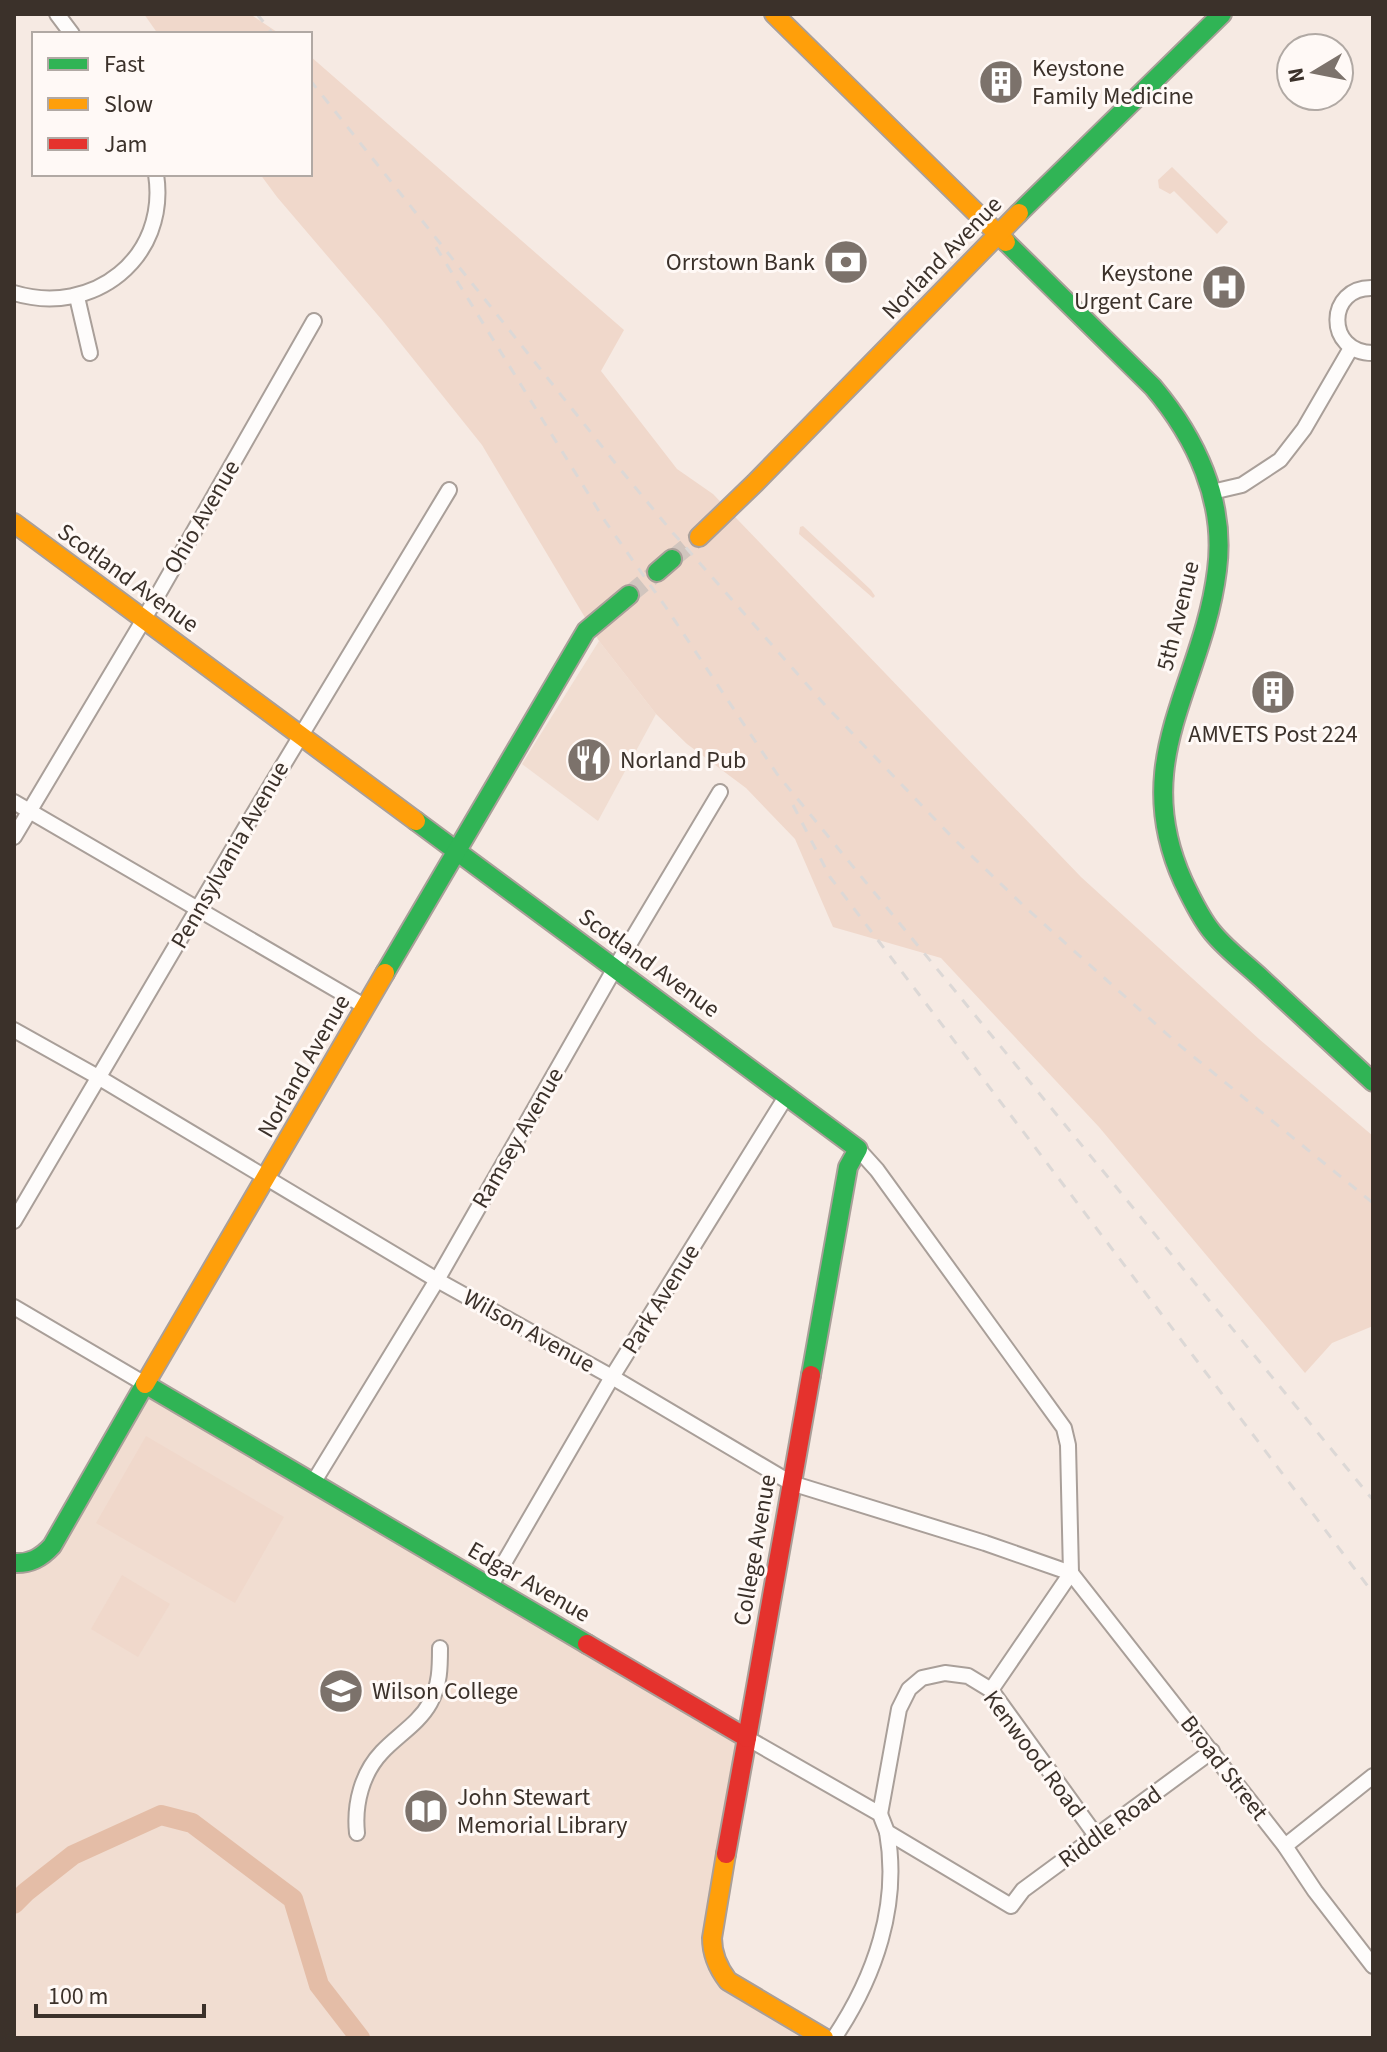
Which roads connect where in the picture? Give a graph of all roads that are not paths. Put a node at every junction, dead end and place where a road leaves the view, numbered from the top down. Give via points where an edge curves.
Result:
1 (57, 14) edge
2 (774, 14) edge
3 (1222, 14) edge
4 (70, 32) edge
5 (156, 176) edge
6 (999, 234) junction
7 (1373, 288) edge
8 (14, 293) edge
9 (77, 297) junction
10 (314, 321) dead end
11 (1351, 348) junction
12 (90, 353) dead end
13 (1373, 353) edge
14 (449, 490) dead end
15 (1212, 492) junction
16 (14, 523) edge
17 (699, 537) tunnel mouth
18 (672, 559) tunnel mouth
19 (657, 572) tunnel mouth
20 (629, 595) tunnel mouth
21 (144, 619) junction
22 (301, 735) junction
23 (720, 792) dead end
24 (14, 802) edge
25 (29, 811) junction
26 (14, 837) edge
27 (455, 851) junction
28 (198, 907) junction
29 (615, 968) junction
30 (366, 1007) junction
31 (14, 1030) edge
32 (98, 1077) junction
33 (1373, 1082) edge
34 (787, 1095) junction
35 (858, 1149) junction
36 (266, 1179) junction
37 (14, 1221) edge
38 (437, 1280) junction
39 (14, 1307) edge
40 (612, 1377) junction
41 (145, 1384) junction
42 (313, 1483) junction
43 (791, 1483) junction
44 (20, 1564) edge
45 (1071, 1573) junction
46 (490, 1587) junction
47 (440, 1648) dead end
48 (991, 1690) junction
49 (747, 1738) junction
50 (1212, 1751) junction
51 (1373, 1776) edge
52 (880, 1814) junction
53 (887, 1832) junction
54 (357, 1833) dead end
55 (1097, 1837) junction
56 (1285, 1846) junction
57 (1373, 1966) edge
58 (824, 2038) edge
59 (834, 2038) edge

1 - 4 street
2 - 6 street, 5th Avenue
3 - 6 street, Norland Avenue
5 - 9 street via 155,215 139,253 109,282
6 - 15 street, 5th Avenue via 1164,399 1193,443
6 - 17 street, Norland Avenue
7 - 11 street via 1349,295 1338,312 1339,332
8 - 9 street via 42,299
9 - 12 street
10 - 21 street, Ohio Avenue
11 - 13 street
11 - 15 street via 1280,460 1242,485
14 - 22 street, Pennsylvania Avenue
15 - 33 street, 5th Avenue via 1218,534 1216,579 1168,742 1162,787 1176,863 1213,933
16 - 21 street, Scotland Avenue
18 - 19 street
20 - 27 street, Norland Avenue via 586,631
21 - 22 street, Scotland Avenue
21 - 25 street, Ohio Avenue
22 - 27 street, Scotland Avenue
22 - 28 street, Pennsylvania Avenue
23 - 29 street, Ramsey Avenue
24 - 25 street
25 - 26 street, Ohio Avenue
25 - 28 street
27 - 29 street, Scotland Avenue
27 - 30 street, Norland Avenue
28 - 30 street
28 - 32 street, Pennsylvania Avenue
29 - 34 street, Scotland Avenue
29 - 38 street, Ramsey Avenue
30 - 36 street, Norland Avenue
31 - 32 street, Wilson Avenue
32 - 36 street, Wilson Avenue
32 - 37 street, Pennsylvania Avenue
34 - 35 street, Scotland Avenue
34 - 40 street, Park Avenue
35 - 43 street, College Avenue via 848,1167
35 - 45 street, Scotland Avenue via 1064,1428
36 - 38 street, Wilson Avenue
36 - 41 street, Norland Avenue
38 - 40 street, Wilson Avenue
38 - 42 street, Ramsey Avenue
39 - 41 street, Edgar Avenue
40 - 43 street, Wilson Avenue
40 - 46 street, Park Avenue
41 - 42 street, Edgar Avenue
41 - 44 street, Norland Avenue via 52,1546 40,1558
42 - 46 street, Edgar Avenue
43 - 45 street, Wilson Avenue
43 - 49 street, College Avenue
45 - 48 street
45 - 50 street, Broad Street
46 - 49 street, Edgar Avenue
47 - 54 street via 439,1679 430,1704 381,1753 365,1778 356,1808
48 - 52 street, Kenwood Road via 968,1676 945,1673 922,1678 909,1689 899,1709
48 - 55 street, Kenwood Road
49 - 52 street, Edgar Avenue
49 - 58 street, College Avenue via 711,1939 715,1961 735,1986
50 - 55 street, Riddle Road
50 - 56 street, Broad Street
51 - 56 street
52 - 53 street
53 - 55 street, Riddle Road via 1011,1906 1023,1890
53 - 59 street via 891,1871 883,1936 864,1988
56 - 57 street, Broad Street

